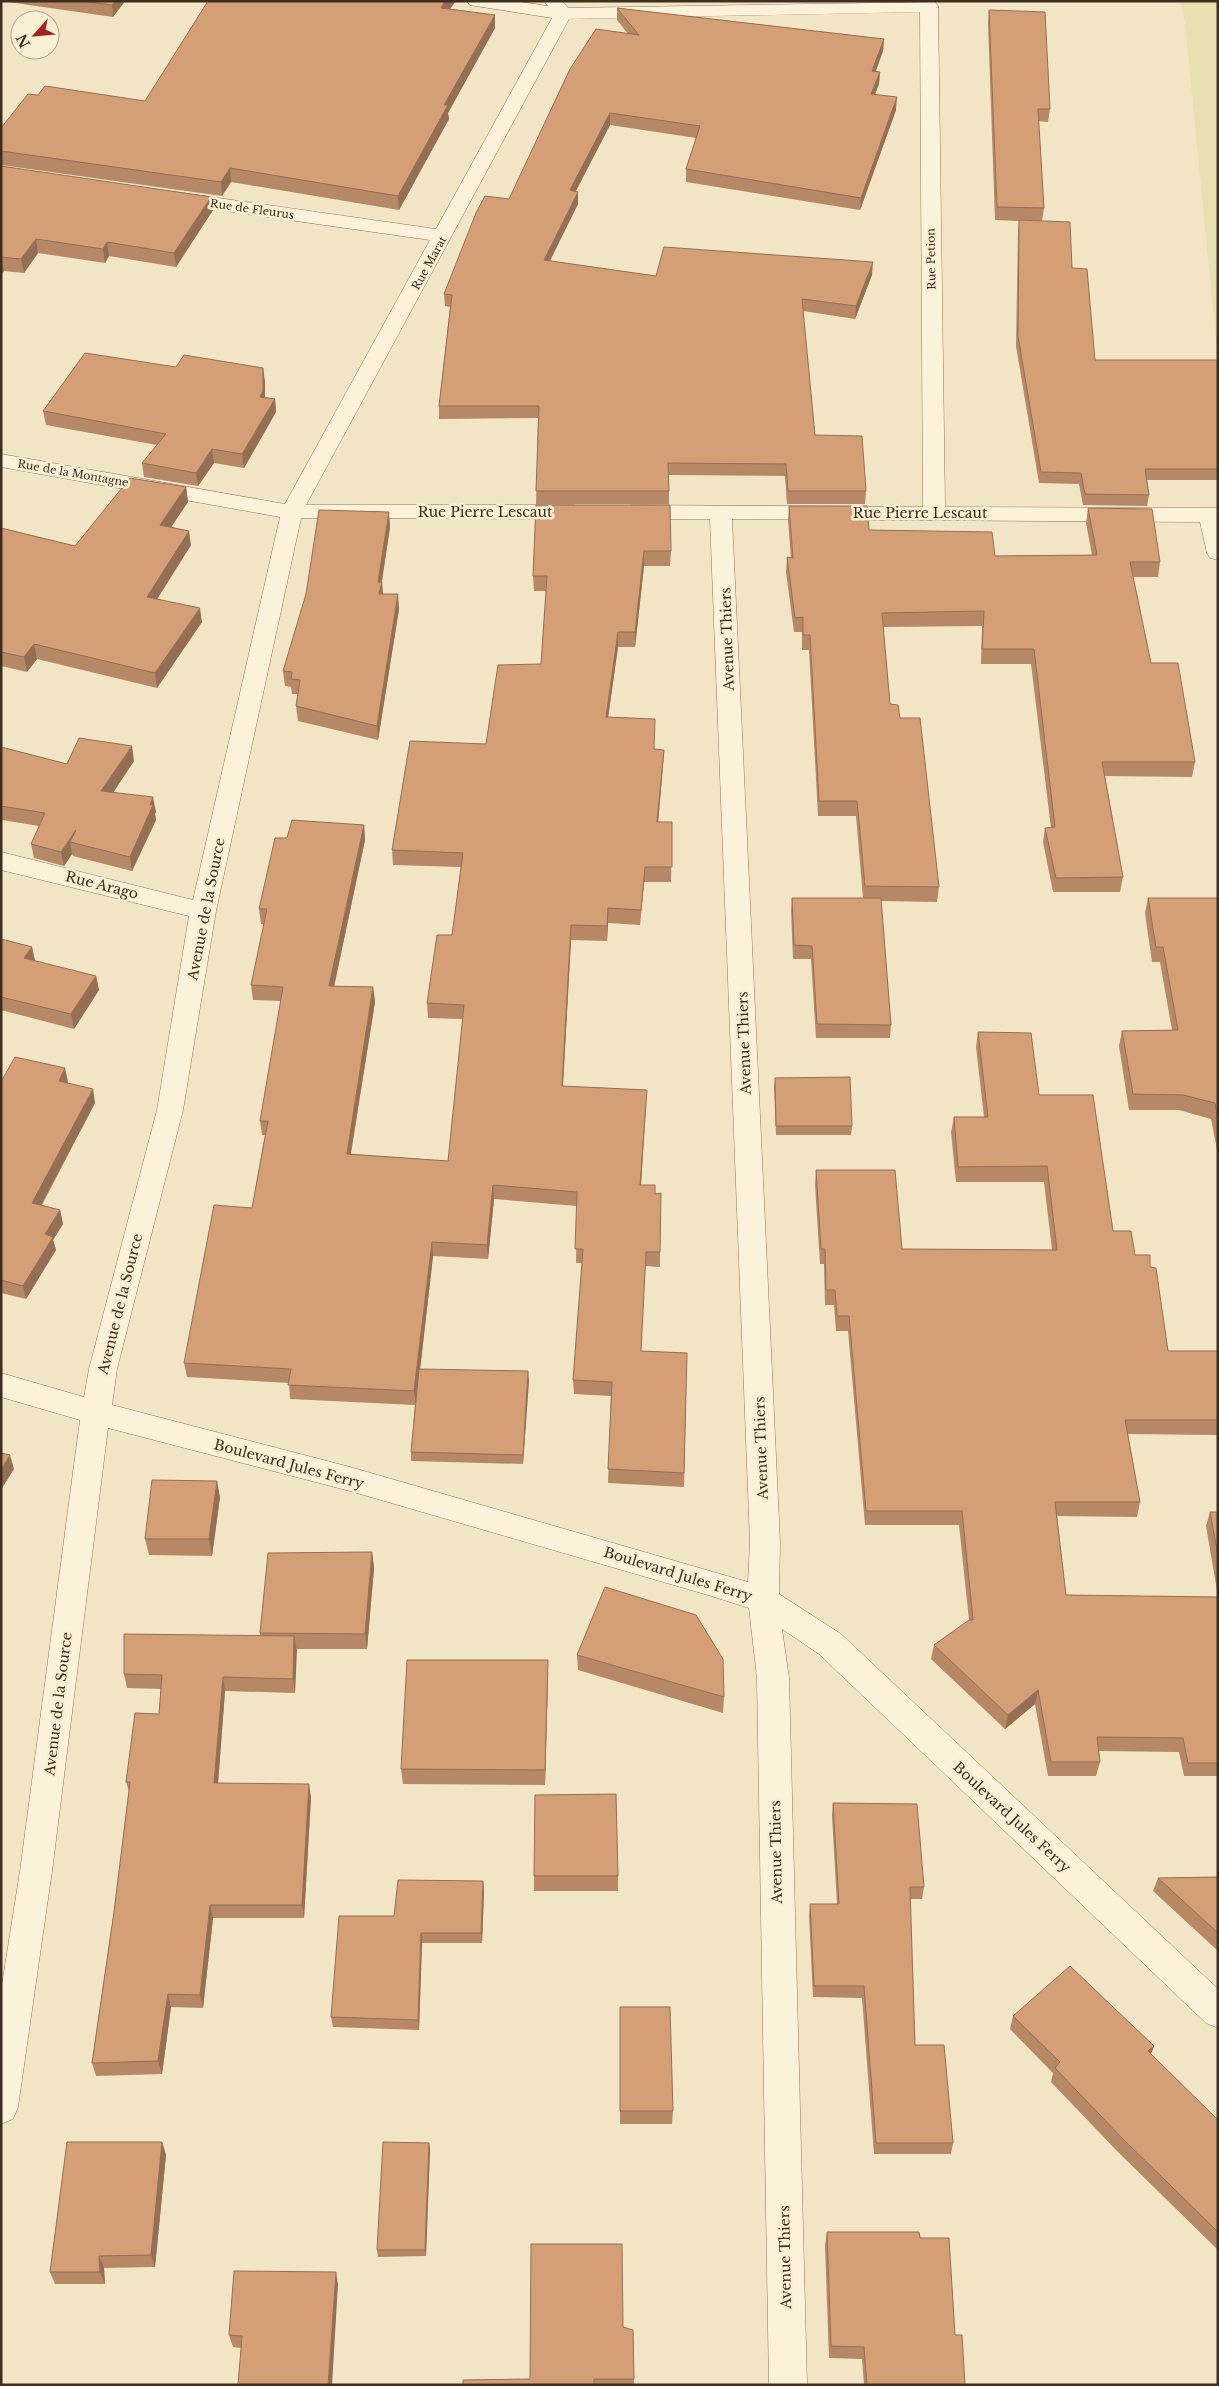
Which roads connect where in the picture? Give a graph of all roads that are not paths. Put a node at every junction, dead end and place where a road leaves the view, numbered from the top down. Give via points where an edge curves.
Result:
1 (476, 1) edge
2 (558, 8) edge
3 (158, 195) edge
4 (443, 236) junction
5 (1, 460) edge
6 (292, 511) junction
7 (720, 511) junction
8 (934, 512) junction
9 (1214, 515) edge
10 (1218, 554) edge
11 (1, 861) edge
12 (203, 911) junction
13 (1, 1385) edge
14 (96, 1414) junction
15 (763, 1600) junction
16 (1218, 2012) edge
17 (4, 2073) edge
18 (1, 2107) edge
19 (788, 2385) edge

1 - 2 street
2 - 4 street, Rue Marat
2 - 8 street, Rue Petion via 929,6
3 - 4 street, Rue de Fleurus
4 - 6 street, Rue Marat
5 - 6 street, Rue de la Montagne
6 - 7 street, Rue Pierre Lescaut
6 - 12 street, Avenue de la Source
7 - 8 street, Rue Pierre Lescaut
7 - 15 street, Avenue Thiers via 765,1532
8 - 9 street, Rue Pierre Lescaut
9 - 10 street
11 - 12 street, Rue Arago
12 - 14 street, Avenue de la Source via 170,1110 103,1369
13 - 14 street, Boulevard Jules Ferry
14 - 15 street, Boulevard Jules Ferry via 360,1482
14 - 17 street, Avenue de la Source via 36,1871
15 - 16 street, Boulevard Jules Ferry via 830,1644
15 - 19 street, Avenue Thiers via 773,1678
17 - 18 street, Avenue de la Source

